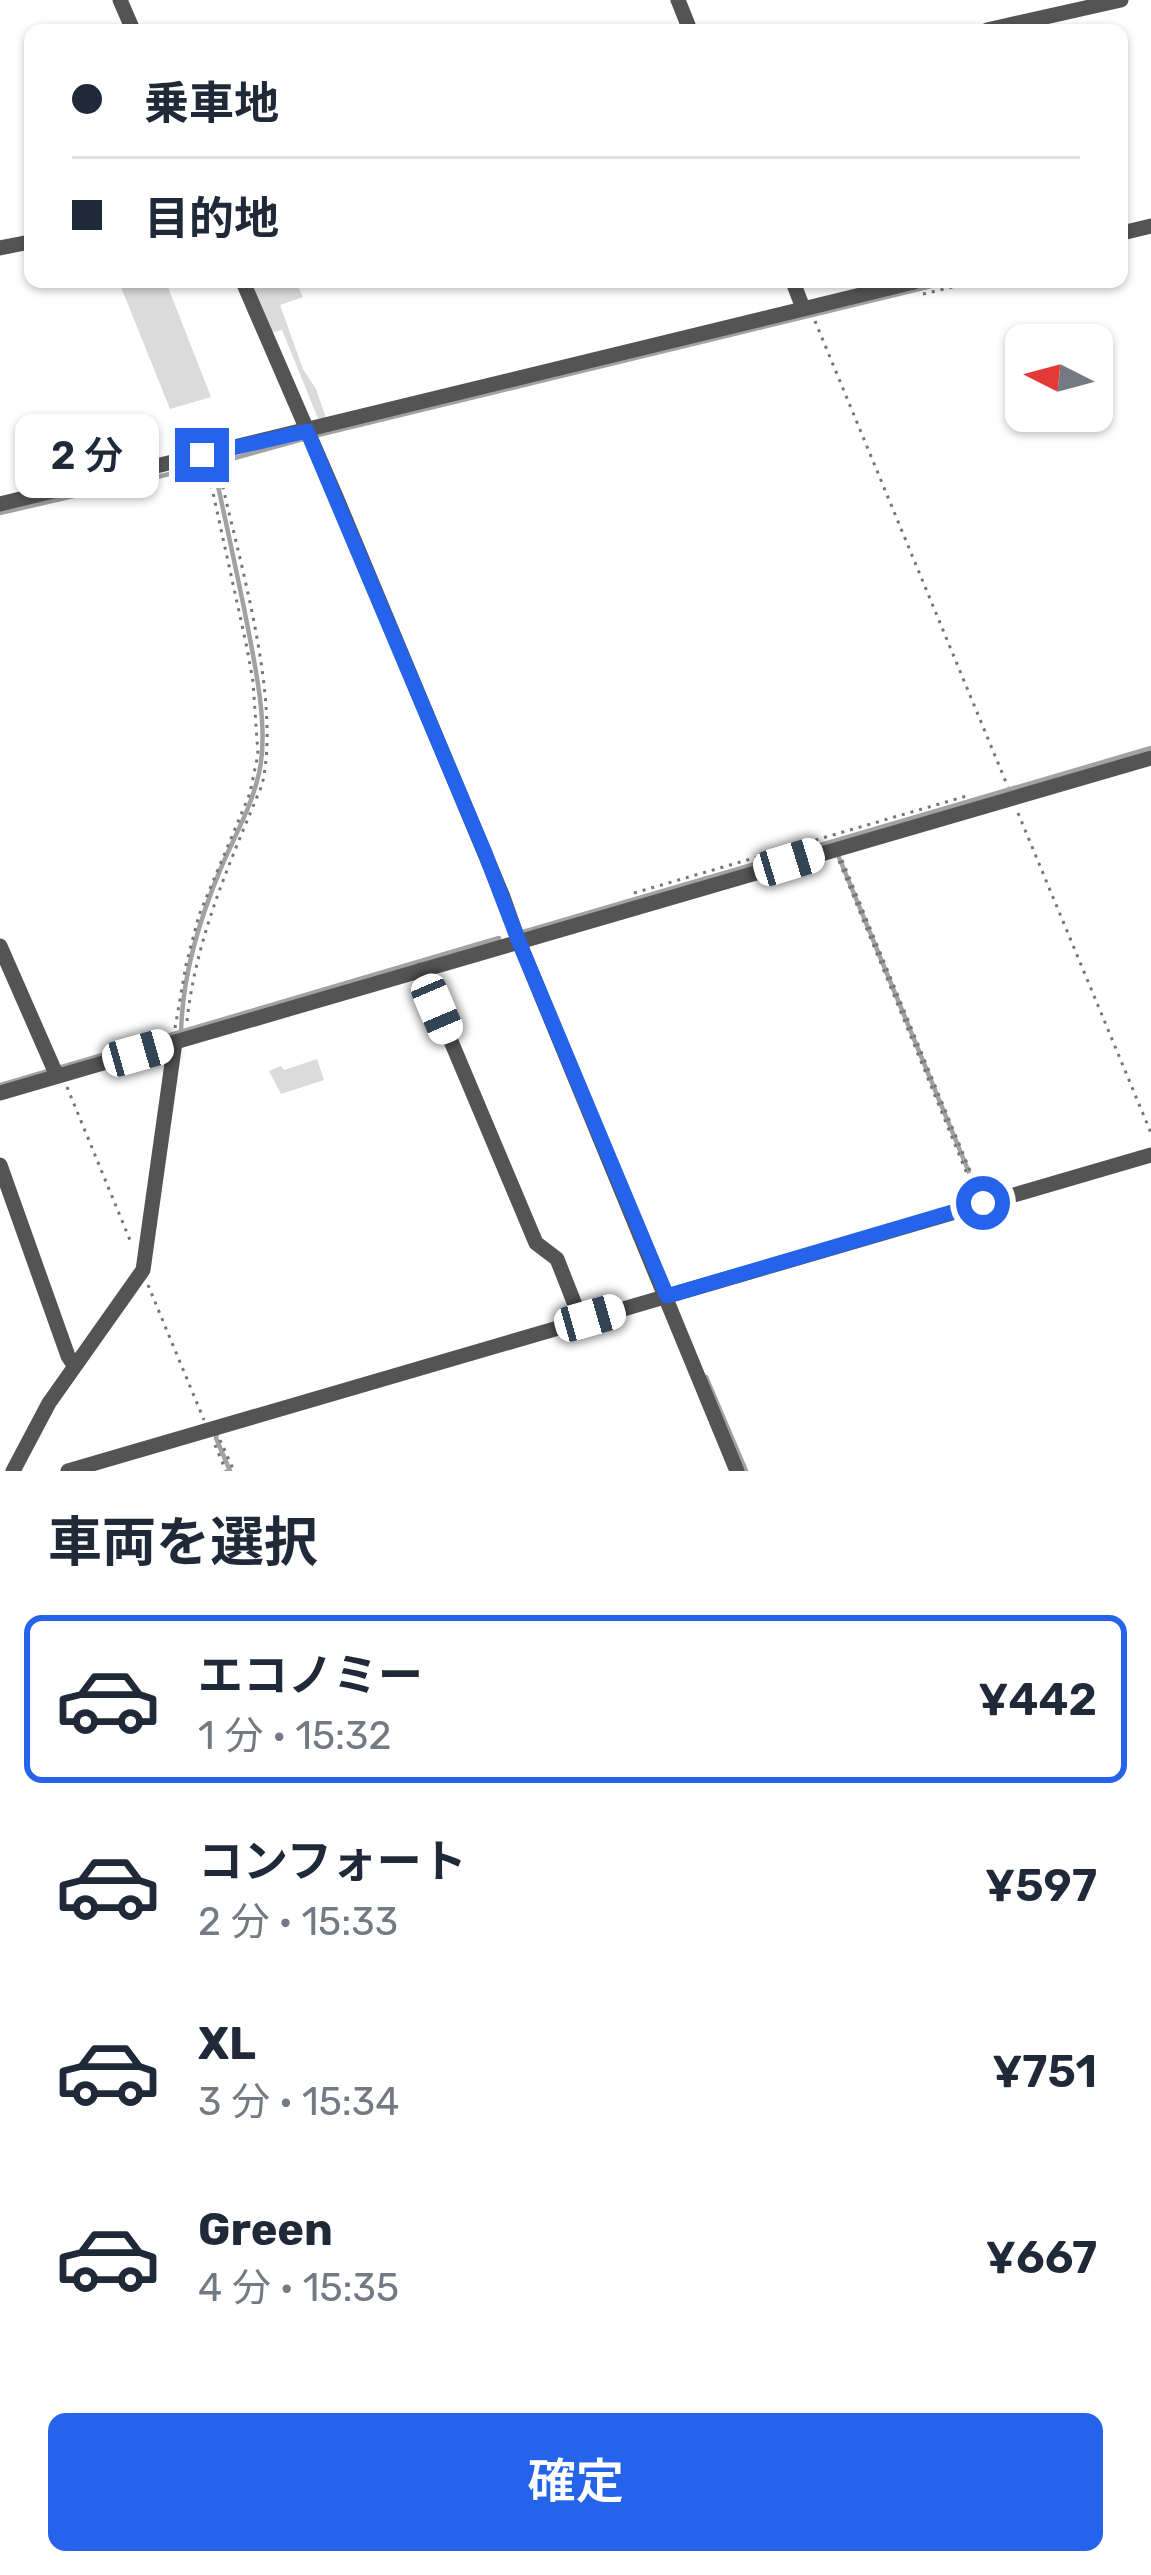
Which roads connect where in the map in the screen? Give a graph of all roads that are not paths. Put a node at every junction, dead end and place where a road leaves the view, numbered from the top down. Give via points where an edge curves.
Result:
1 (1121, 0) edge
2 (1014, 24) edge
3 (246, 288) edge
4 (797, 288) edge
5 (894, 288) edge
6 (809, 314) junction
7 (309, 435) junction
8 (0, 504) edge
9 (1151, 758) edge
10 (519, 942) junction
11 (0, 946) edge
12 (421, 970) junction
13 (180, 1036) junction
14 (57, 1072) junction
15 (0, 1093) edge
16 (1151, 1155) edge
17 (0, 1165) edge
18 (667, 1296) junction
19 (581, 1320) junction
20 (74, 1365) junction
21 (13, 1471) edge
22 (68, 1471) edge
23 (736, 1471) edge

1 - 2 street
3 - 7 street
4 - 6 street
5 - 6 street
6 - 7 street
7 - 8 street
7 - 10 street
9 - 10 street via 1010,792
10 - 12 street
10 - 18 street
11 - 14 street
12 - 13 street
12 - 19 street via 536,1243 557,1258
13 - 14 street
13 - 20 street via 145,1277
14 - 15 street
16 - 18 street
17 - 20 street
18 - 19 street
18 - 23 street
19 - 22 street
20 - 21 street

